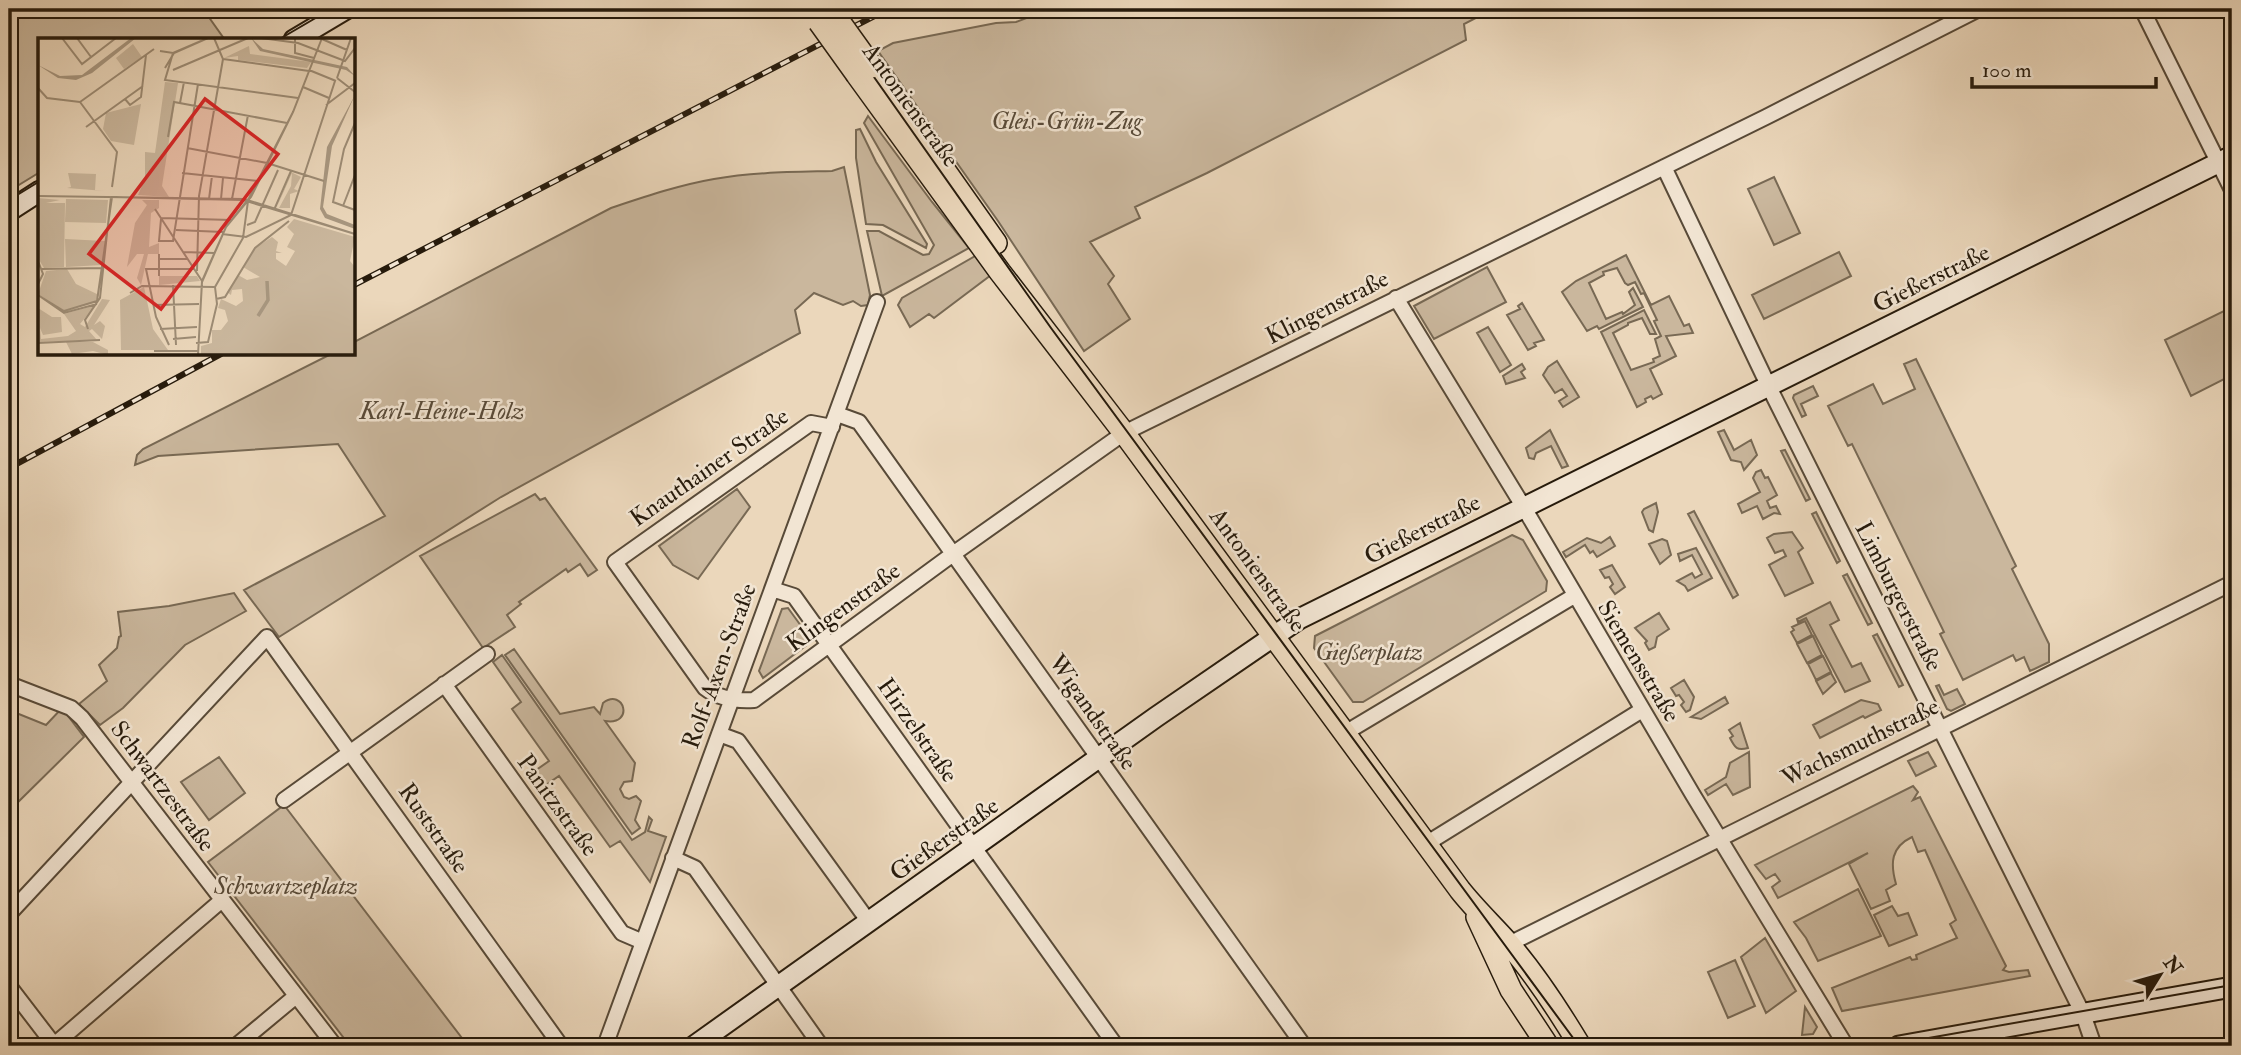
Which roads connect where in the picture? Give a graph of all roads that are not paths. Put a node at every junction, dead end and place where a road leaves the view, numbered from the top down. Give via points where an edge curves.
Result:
1 (346, 9) edge
2 (1979, 9) edge
3 (2142, 9) edge
4 (823, 13) edge
5 (297, 38) edge
6 (2225, 159) edge
7 (1664, 167) junction
8 (2232, 190) edge
9 (38, 192) edge
10 (9, 211) edge
11 (1396, 298) junction
12 (877, 302) dead end
13 (1769, 387) junction
14 (835, 421) junction
15 (1124, 433) junction
16 (1523, 506) junction
17 (953, 554) junction
18 (2232, 583) edge
19 (772, 589) junction
20 (1574, 596) junction
21 (1273, 635) junction
22 (831, 645) junction
23 (487, 654) dead end
24 (9, 684) edge
25 (444, 684) junction
26 (731, 699) junction
27 (1642, 710) junction
28 (1940, 729) junction
29 (1345, 733) junction
30 (719, 734) junction
31 (352, 751) junction
32 (1097, 758) junction
33 (132, 781) junction
34 (284, 800) dead end
35 (1718, 838) junction
36 (1426, 844) junction
37 (974, 848) junction
38 (673, 858) junction
39 (222, 900) junction
40 (1474, 908) junction
41 (9, 914) edge
42 (869, 922) junction
43 (643, 942) junction
44 (1509, 944) junction
45 (9, 986) edge
46 (779, 986) junction
47 (2232, 987) edge
48 (296, 996) junction
49 (2084, 1014) junction
50 (1542, 1042) edge
51 (54, 1045) edge
52 (236, 1046) edge
53 (335, 1046) edge
54 (561, 1046) edge
55 (605, 1046) edge
56 (694, 1046) edge
57 (821, 1046) edge
58 (1116, 1046) edge
59 (1304, 1046) edge
60 (1580, 1046) edge
61 (1846, 1046) edge
62 (1899, 1046) edge
63 (2094, 1046) edge

1 - 5 street
2 - 7 street, Klingenstraße
3 - 6 street
4 - 15 main road, Antonienstraße, bridge
6 - 8 street
6 - 13 street, Gießerstraße
7 - 11 street, Klingenstraße
7 - 13 street, Limburgerstraße
9 - 10 street
11 - 15 street, Klingenstraße
11 - 16 street, Siemensstraße
12 - 14 street, Rolf-Axen-Straße
13 - 16 street, Gießerstraße
13 - 28 street, Limburgerstraße
14 - 17 street, Wigandstraße via 859,422
14 - 19 street, Rolf-Axen-Straße
14 - 26 street, Knauthainer Straße via 811,423 615,562 705,688
15 - 17 street, Klingenstraße
15 - 21 main road, Antonienstraße
16 - 20 street, Siemensstraße
16 - 21 street, Gießerstraße
17 - 22 street, Klingenstraße
17 - 32 street, Wigandstraße
18 - 28 street, Wachsmuthstraße
19 - 22 street, Hirzelstraße via 794,596
19 - 26 street, Rolf-Axen-Straße
20 - 27 street, Siemensstraße
20 - 29 street
21 - 29 main road, Antonienstraße
21 - 32 street, Gießerstraße
22 - 26 street, Klingenstraße via 754,700
22 - 37 street, Hirzelstraße
23 - 25 street
24 - 33 street, Schwartzestraße via 71,708
25 - 31 street
25 - 43 street, Panitzstraße via 622,933
26 - 30 street, Rolf-Axen-Straße
27 - 35 street, Siemensstraße
27 - 36 street
28 - 35 street, Wachsmuthstraße
28 - 49 street, Limburgerstraße
29 - 36 main road, Antonienstraße
30 - 38 street, Rolf-Axen-Straße
30 - 42 street via 738,741
31 - 33 street, Ruststraße via 267,637
31 - 34 street
31 - 54 street, Ruststraße
32 - 37 street, Gießerstraße
32 - 59 street, Wigandstraße
33 - 39 street, Schwartzestraße
33 - 41 street
35 - 44 street, Wachsmuthstraße
35 - 61 street, Siemensstraße
36 - 40 main road, Antonienstraße
37 - 42 street, Gießerstraße
37 - 58 street, Hirzelstraße
38 - 43 street, Rolf-Axen-Straße
38 - 46 street via 695,868
39 - 48 street, Schwartzestraße
39 - 51 street
40 - 44 main road, Antonienstraße
40 - 50 main road, Antonienstraße via 1502,973
42 - 46 street, Gießerstraße
43 - 55 street, Rolf-Axen-Straße
44 - 60 main road, Antonienstraße
45 - 51 street
46 - 56 street, Gießerstraße
46 - 57 street
47 - 49 street
48 - 52 street
48 - 53 street, Schwartzestraße
49 - 62 street
49 - 63 street, Limburgerstraße

